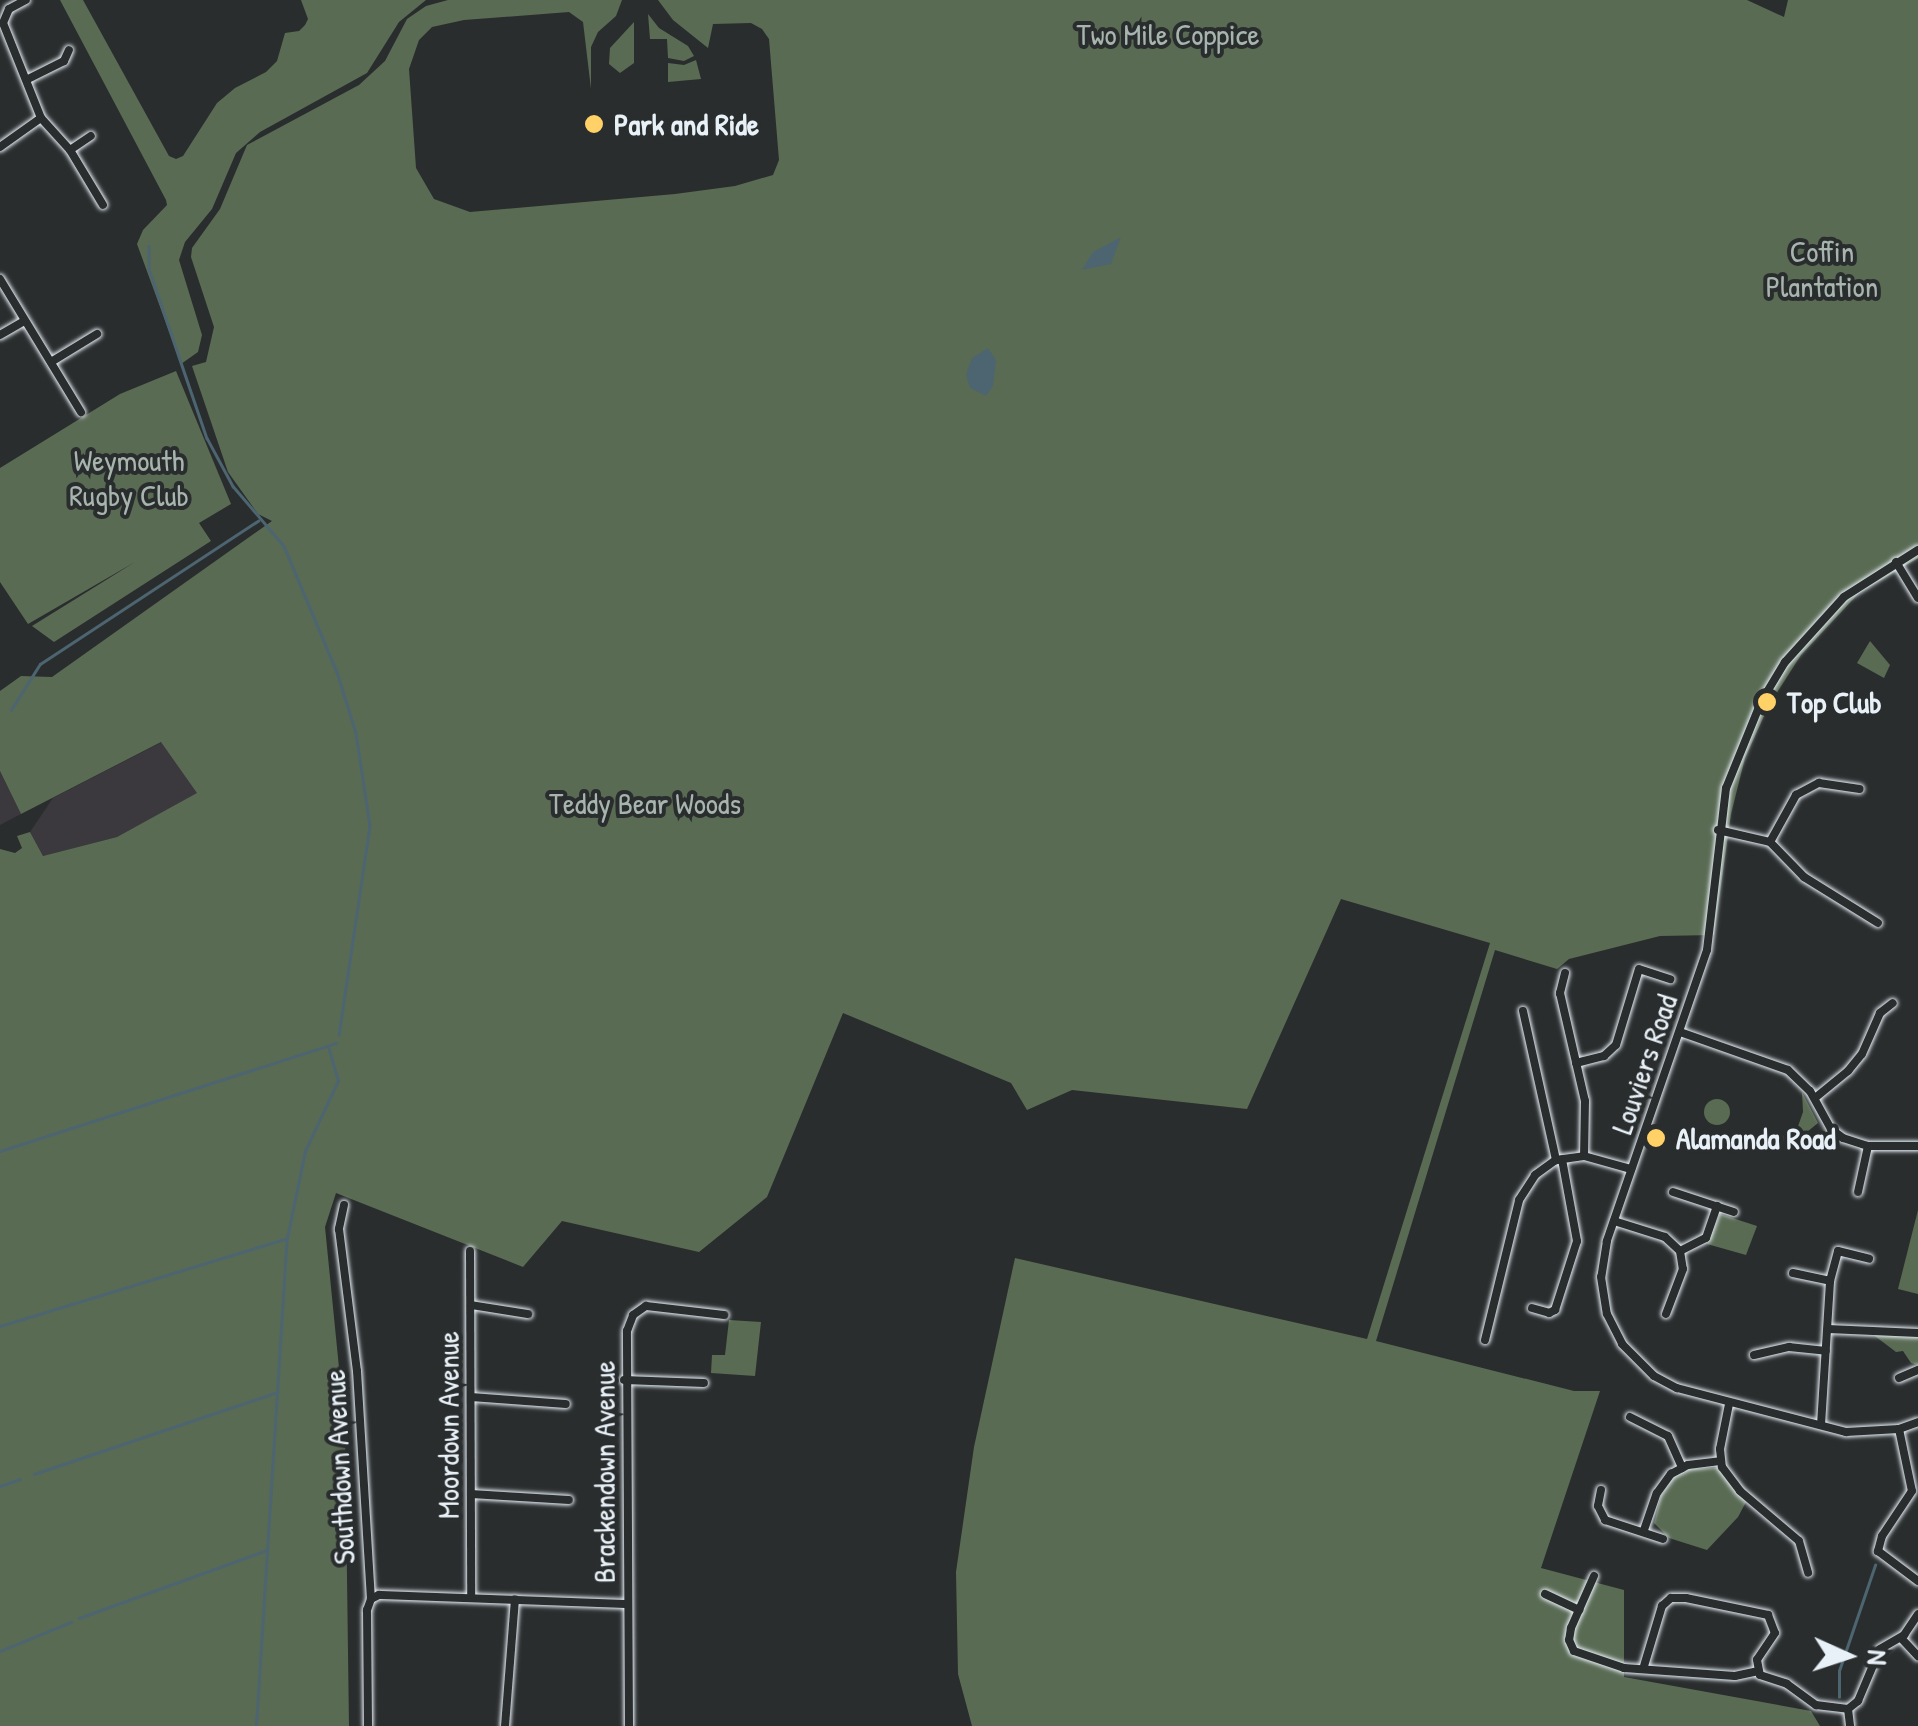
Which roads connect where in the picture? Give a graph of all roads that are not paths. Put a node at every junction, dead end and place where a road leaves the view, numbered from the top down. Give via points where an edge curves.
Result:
1 (26, 0) edge
2 (69, 50) dead end
3 (64, 61) junction
4 (70, 71) dead end
5 (28, 79) junction
6 (41, 118) junction
7 (92, 136) dead end
8 (0, 147) edge
9 (70, 150) junction
10 (102, 205) dead end
11 (0, 279) edge
12 (24, 321) junction
13 (97, 334) dead end
14 (0, 335) edge
15 (51, 362) junction
16 (82, 412) dead end
17 (1918, 550) edge
18 (1896, 562) junction
19 (1918, 598) edge
20 (1860, 789) dead end
21 (1718, 830) junction
22 (1770, 842) junction
23 (1878, 923) dead end
24 (1566, 973) dead end
25 (1670, 979) dead end
26 (1893, 1003) dead end
27 (1522, 1012) dead end
28 (1680, 1032) junction
29 (1576, 1063) junction
30 (1815, 1098) junction
31 (1868, 1146) junction
32 (1918, 1146) edge
33 (1584, 1156) junction
34 (1559, 1160) junction
35 (1631, 1169) junction
36 (1673, 1192) dead end
37 (1858, 1192) dead end
38 (344, 1206) dead end
39 (1717, 1206) junction
40 (1734, 1212) dead end
41 (1614, 1221) junction
42 (1680, 1251) junction
43 (470, 1252) dead end
44 (1869, 1259) dead end
45 (1793, 1273) dead end
46 (1830, 1281) junction
47 (470, 1304) junction
48 (1532, 1308) dead end
49 (528, 1314) dead end
50 (724, 1314) dead end
51 (1666, 1314) dead end
52 (1828, 1328) junction
53 (1918, 1333) edge
54 (1485, 1340) dead end
55 (1826, 1352) junction
56 (1754, 1356) dead end
57 (1901, 1358) dead end
58 (1914, 1371) edge
59 (1898, 1378) dead end
60 (624, 1380) junction
61 (704, 1383) dead end
62 (470, 1397) junction
63 (566, 1404) dead end
64 (1729, 1404) junction
65 (1630, 1418) dead end
66 (1918, 1422) edge
67 (1821, 1425) junction
68 (1898, 1429) junction
69 (1720, 1461) junction
70 (1682, 1468) junction
71 (1601, 1490) dead end
72 (471, 1494) junction
73 (569, 1500) dead end
74 (1644, 1530) junction
75 (1663, 1538) dead end
76 (1808, 1573) dead end
77 (1594, 1576) dead end
78 (1918, 1580) edge
79 (1545, 1594) dead end
80 (471, 1598) junction
81 (515, 1599) junction
82 (371, 1600) junction
83 (628, 1604) junction
84 (1580, 1610) junction
85 (1918, 1614) edge
86 (1901, 1638) junction
87 (1918, 1656) edge
88 (1644, 1666) junction
89 (1758, 1671) junction
90 (1848, 1709) junction
91 (368, 1726) edge
92 (505, 1726) edge
93 (629, 1726) edge
94 (1850, 1726) edge

1 - 5 street via 3,23
2 - 3 street
3 - 4 street
3 - 5 street
5 - 6 street
6 - 8 street
6 - 9 street
7 - 9 street
9 - 10 street
11 - 12 street
12 - 14 street
12 - 15 street
13 - 15 street
15 - 16 street
17 - 18 street, Louviers Road
18 - 19 street
18 - 21 street, Louviers Road via 1844,597 1784,662 1740,749
20 - 22 street via 1819,783 1796,795
21 - 22 street
21 - 28 street, Louviers Road via 1706,950
22 - 23 street via 1804,877
24 - 29 street via 1560,993
25 - 29 street via 1639,969 1616,1045 1604,1056
26 - 30 street via 1848,1072
27 - 34 street
28 - 30 street via 1776,1063
28 - 35 street, Louviers Road
29 - 33 street via 1586,1101
30 - 31 street via 1831,1129
31 - 32 street
31 - 37 street
33 - 34 street
33 - 35 street
34 - 48 street via 1577,1242 1555,1310
34 - 54 street via 1535,1175 1519,1200
35 - 41 street, Louviers Road
36 - 39 street
38 - 82 street, Southdown Avenue via 339,1228 358,1370
39 - 40 street
39 - 42 street via 1706,1238
41 - 42 street via 1666,1237
41 - 64 street, Louviers Road via 1601,1278 1607,1314 1622,1344 1654,1376
42 - 51 street via 1683,1269
43 - 47 street, Moordown Avenue
44 - 46 street via 1838,1251
45 - 46 street
46 - 52 street
47 - 49 street
47 - 62 street, Moordown Avenue
50 - 60 street, Brackendown Avenue via 646,1306 633,1315 627,1332
52 - 53 street
52 - 55 street
55 - 56 street via 1789,1347
55 - 67 street
57 - 58 street
58 - 59 street
60 - 61 street
60 - 83 street, Brackendown Avenue
62 - 63 street
62 - 72 street, Moordown Avenue
64 - 67 street, Louviers Road
64 - 69 street
65 - 70 street via 1668,1436
66 - 68 street, Louviers Road
67 - 68 street, Louviers Road via 1860,1433
68 - 78 street via 1913,1483 1878,1551
69 - 70 street
69 - 76 street via 1740,1491 1799,1541
70 - 74 street via 1663,1482
71 - 74 street via 1601,1517
72 - 73 street
72 - 80 street, Moordown Avenue
74 - 75 street
77 - 84 street
79 - 84 street
80 - 81 street
80 - 82 street
81 - 83 street
81 - 92 street
82 - 91 street, Southdown Avenue
83 - 93 street, Brackendown Avenue
84 - 88 street via 1568,1640 1574,1651 1624,1668
85 - 86 street
86 - 87 street
86 - 90 street via 1880,1650
88 - 89 street via 1735,1676
88 - 89 street via 1662,1606 1677,1597 1768,1615 1775,1633 1757,1660
89 - 90 street via 1816,1704
90 - 94 street

